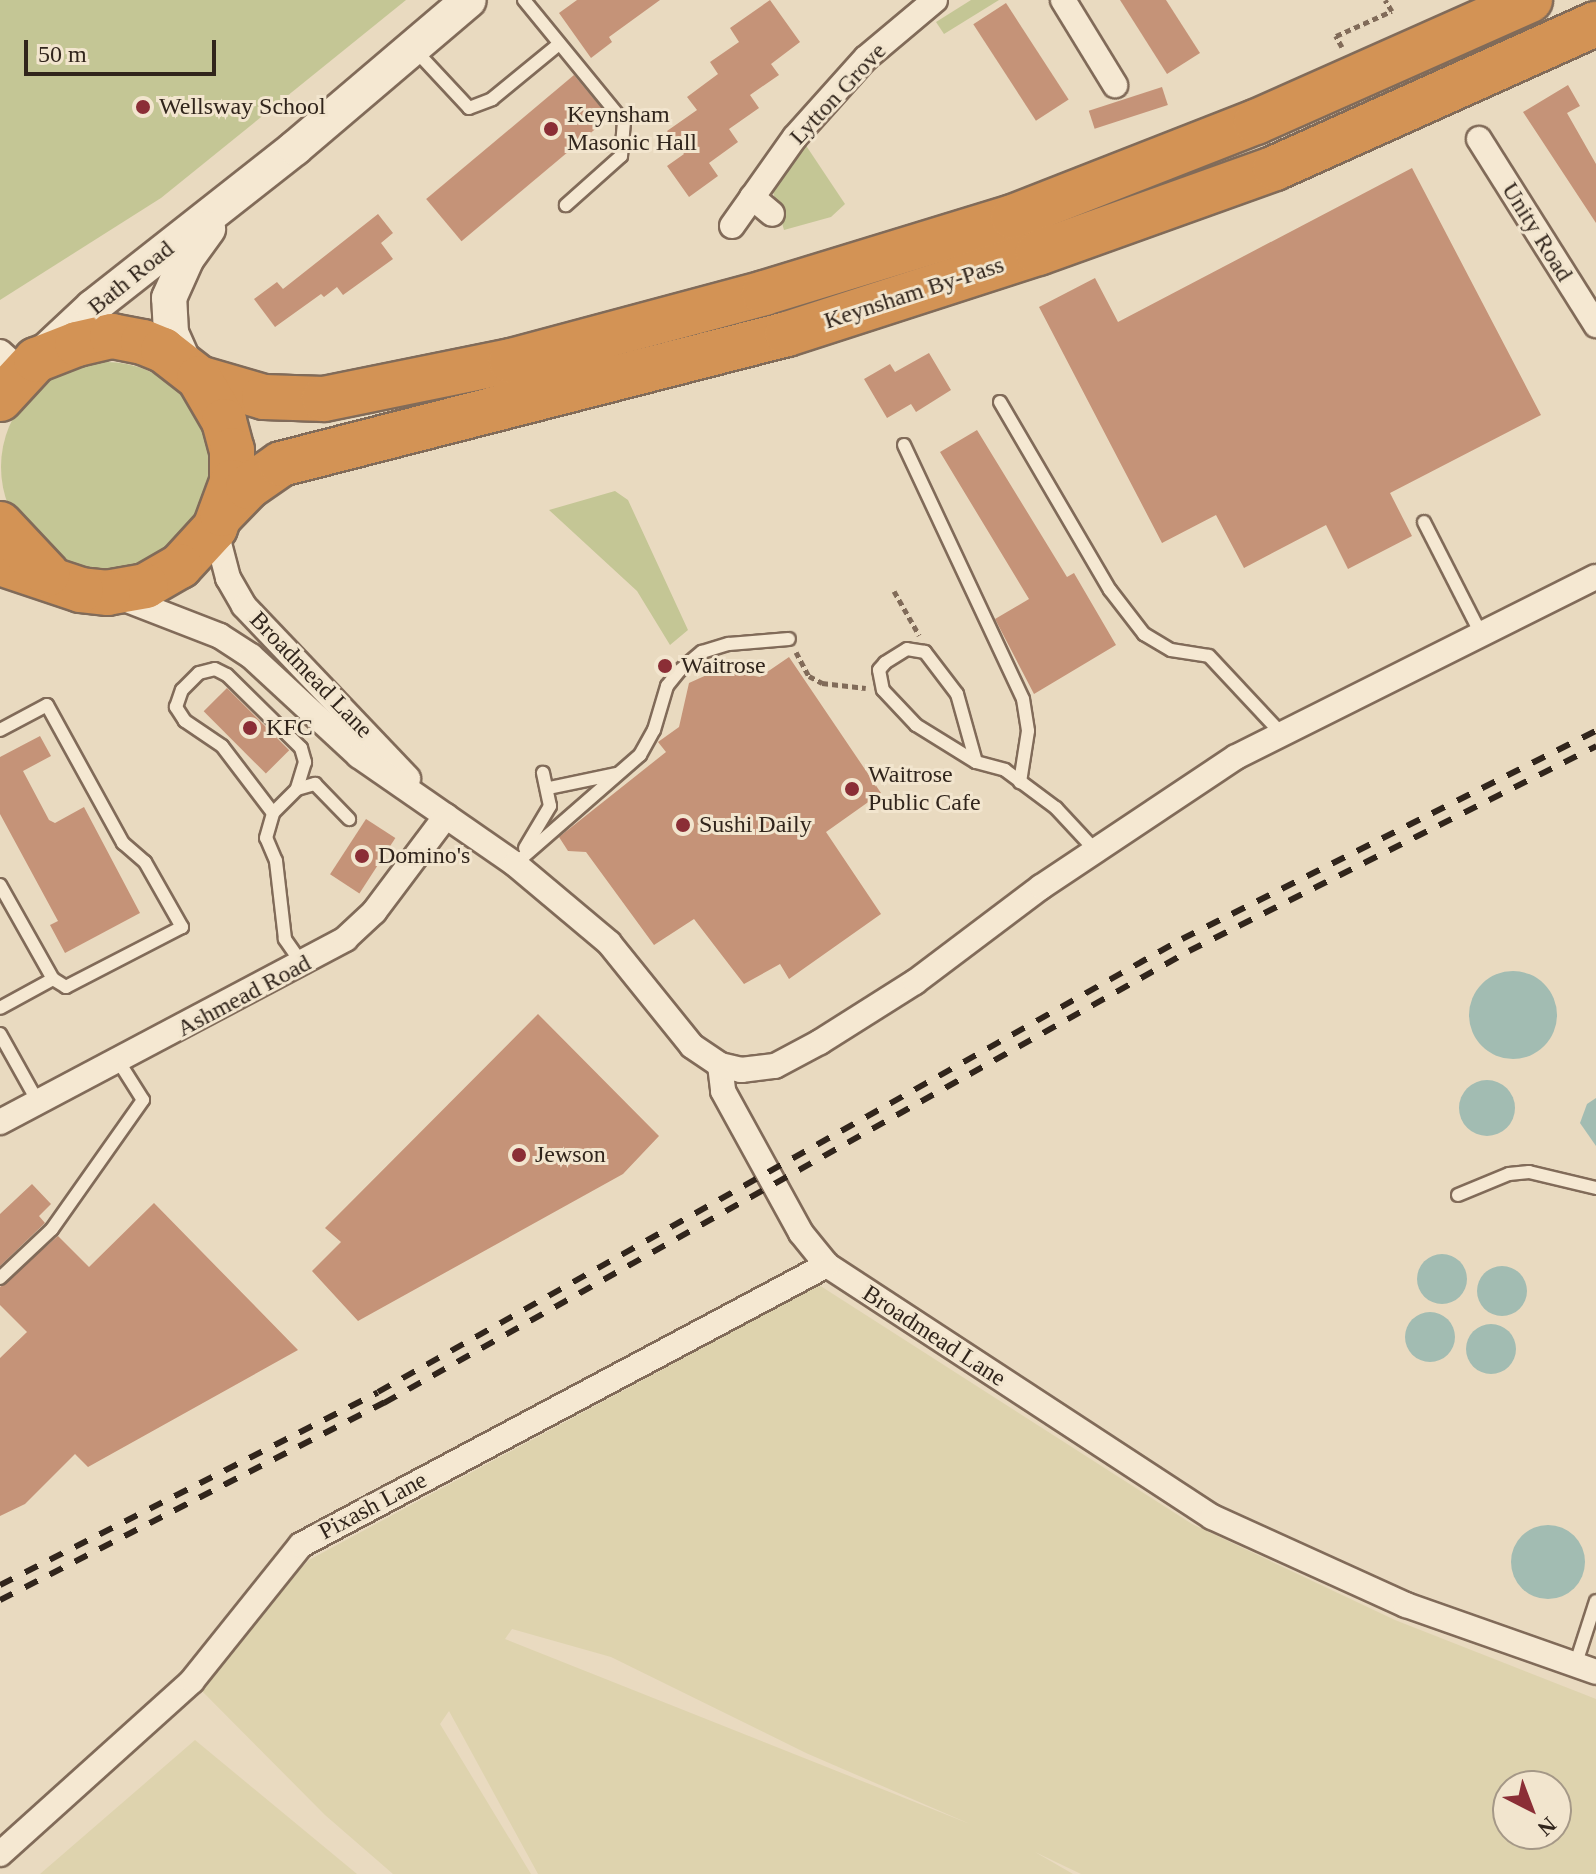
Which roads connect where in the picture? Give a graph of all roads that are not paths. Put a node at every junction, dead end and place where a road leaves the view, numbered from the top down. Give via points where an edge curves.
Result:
1 (469, 0) edge
2 (524, 0) edge
3 (935, 0) edge
4 (1063, 0) edge
5 (1530, 0) edge
6 (1596, 24) edge
7 (559, 44) junction
8 (413, 48) junction
9 (1115, 85) dead end
10 (1479, 139) dead end
11 (752, 197) junction
12 (229, 199) junction
13 (566, 205) dead end
14 (772, 214) dead end
15 (732, 226) dead end
16 (1596, 325) edge
17 (15, 371) edge
18 (193, 373) junction
19 (1000, 402) dead end
20 (904, 445) dead end
21 (218, 521) junction
22 (1424, 522) dead end
23 (0, 524) edge
24 (0, 563) edge
25 (1596, 577) edge
26 (52, 579) junction
27 (108, 593) junction
28 (1481, 634) junction
29 (789, 639) road end
30 (0, 730) edge
31 (1281, 733) junction
32 (976, 762) junction
33 (623, 771) junction
34 (543, 773) dead end
35 (1020, 782) junction
36 (549, 788) junction
37 (297, 789) junction
38 (440, 811) junction
39 (273, 813) junction
40 (349, 819) dead end
41 (1095, 850) junction
42 (515, 864) junction
43 (0, 885) edge
44 (303, 965) junction
45 (53, 979) junction
46 (0, 1008) edge
47 (0, 1034) edge
48 (119, 1062) junction
49 (720, 1065) junction
50 (38, 1102) junction
51 (0, 1122) edge
52 (1596, 1188) edge
53 (1458, 1195) dead end
54 (827, 1265) junction
55 (0, 1278) edge
56 (1596, 1601) edge
57 (1586, 1668) edge
58 (0, 1854) edge

1 - 8 main road, Bath Road
2 - 7 lane
3 - 11 street, Lytton Grove via 866,58 795,137
4 - 9 street
5 - 18 highway, Keynsham By-Pass via 1256,122 1027,212 764,293 511,361 324,399 264,397
6 - 21 highway, Keynsham By-Pass via 1275,168 1038,253 787,334 281,464 248,487
7 - 8 lane via 492,99 469,108
7 - 13 lane via 624,122 625,135 621,156
8 - 12 main road, Bath Road
10 - 16 street, Unity Road
11 - 14 street
11 - 15 street, Lytton Grove
12 - 17 main road, Bath Road
12 - 18 main road, Bath Road via 187,258 169,298 171,333
17 - 18 highway via 112,336 163,350
18 - 21 highway via 224,421 232,450 232,482
19 - 31 lane via 1110,590 1144,634 1171,650 1209,656
20 - 35 lane via 1023,699 1028,731
21 - 27 highway, Keynsham By-Pass via 180,566 146,586
21 - 38 street, Broadmead Lane via 228,578 244,606
22 - 28 lane
23 - 26 highway
24 - 26 highway
25 - 28 street
26 - 27 highway
27 - 38 street, Broadmead Lane via 220,636 251,656 359,756
28 - 31 street
29 - 33 lane via 702,652 667,686 654,730
30 - 45 lane via 47,705 123,843 145,862 182,927 66,987
31 - 41 street
32 - 32 lane via 916,725 883,690 878,681 885,663 907,649 925,652 957,694
32 - 35 lane via 1005,770
33 - 36 lane
33 - 42 lane via 571,810
34 - 36 lane
35 - 41 lane via 1056,808
36 - 42 lane via 550,806
37 - 39 lane
37 - 39 lane via 305,762 301,748 227,675 215,669 199,673 182,690 176,707 185,721 229,753
37 - 40 lane via 315,784
38 - 42 street, Broadmead Lane
38 - 44 street, Ashmead Road via 374,912 345,939
39 - 44 lane via 266,838 276,861 285,939
41 - 49 street via 915,982 820,1042 775,1066 741,1070
42 - 49 street, Broadmead Lane via 609,943 692,1046
43 - 45 lane
44 - 48 street, Ashmead Road
45 - 46 lane
47 - 50 lane
48 - 50 street, Ashmead Road
48 - 55 lane via 143,1100 52,1229
49 - 54 street, Broadmead Lane via 723,1091 801,1233
50 - 51 street, Ashmead Road
52 - 53 lane via 1529,1172 1509,1174
54 - 57 street, Broadmead Lane via 1212,1517 1406,1605
54 - 58 street, Pixash Lane via 301,1545 192,1681
56 - 57 lane

